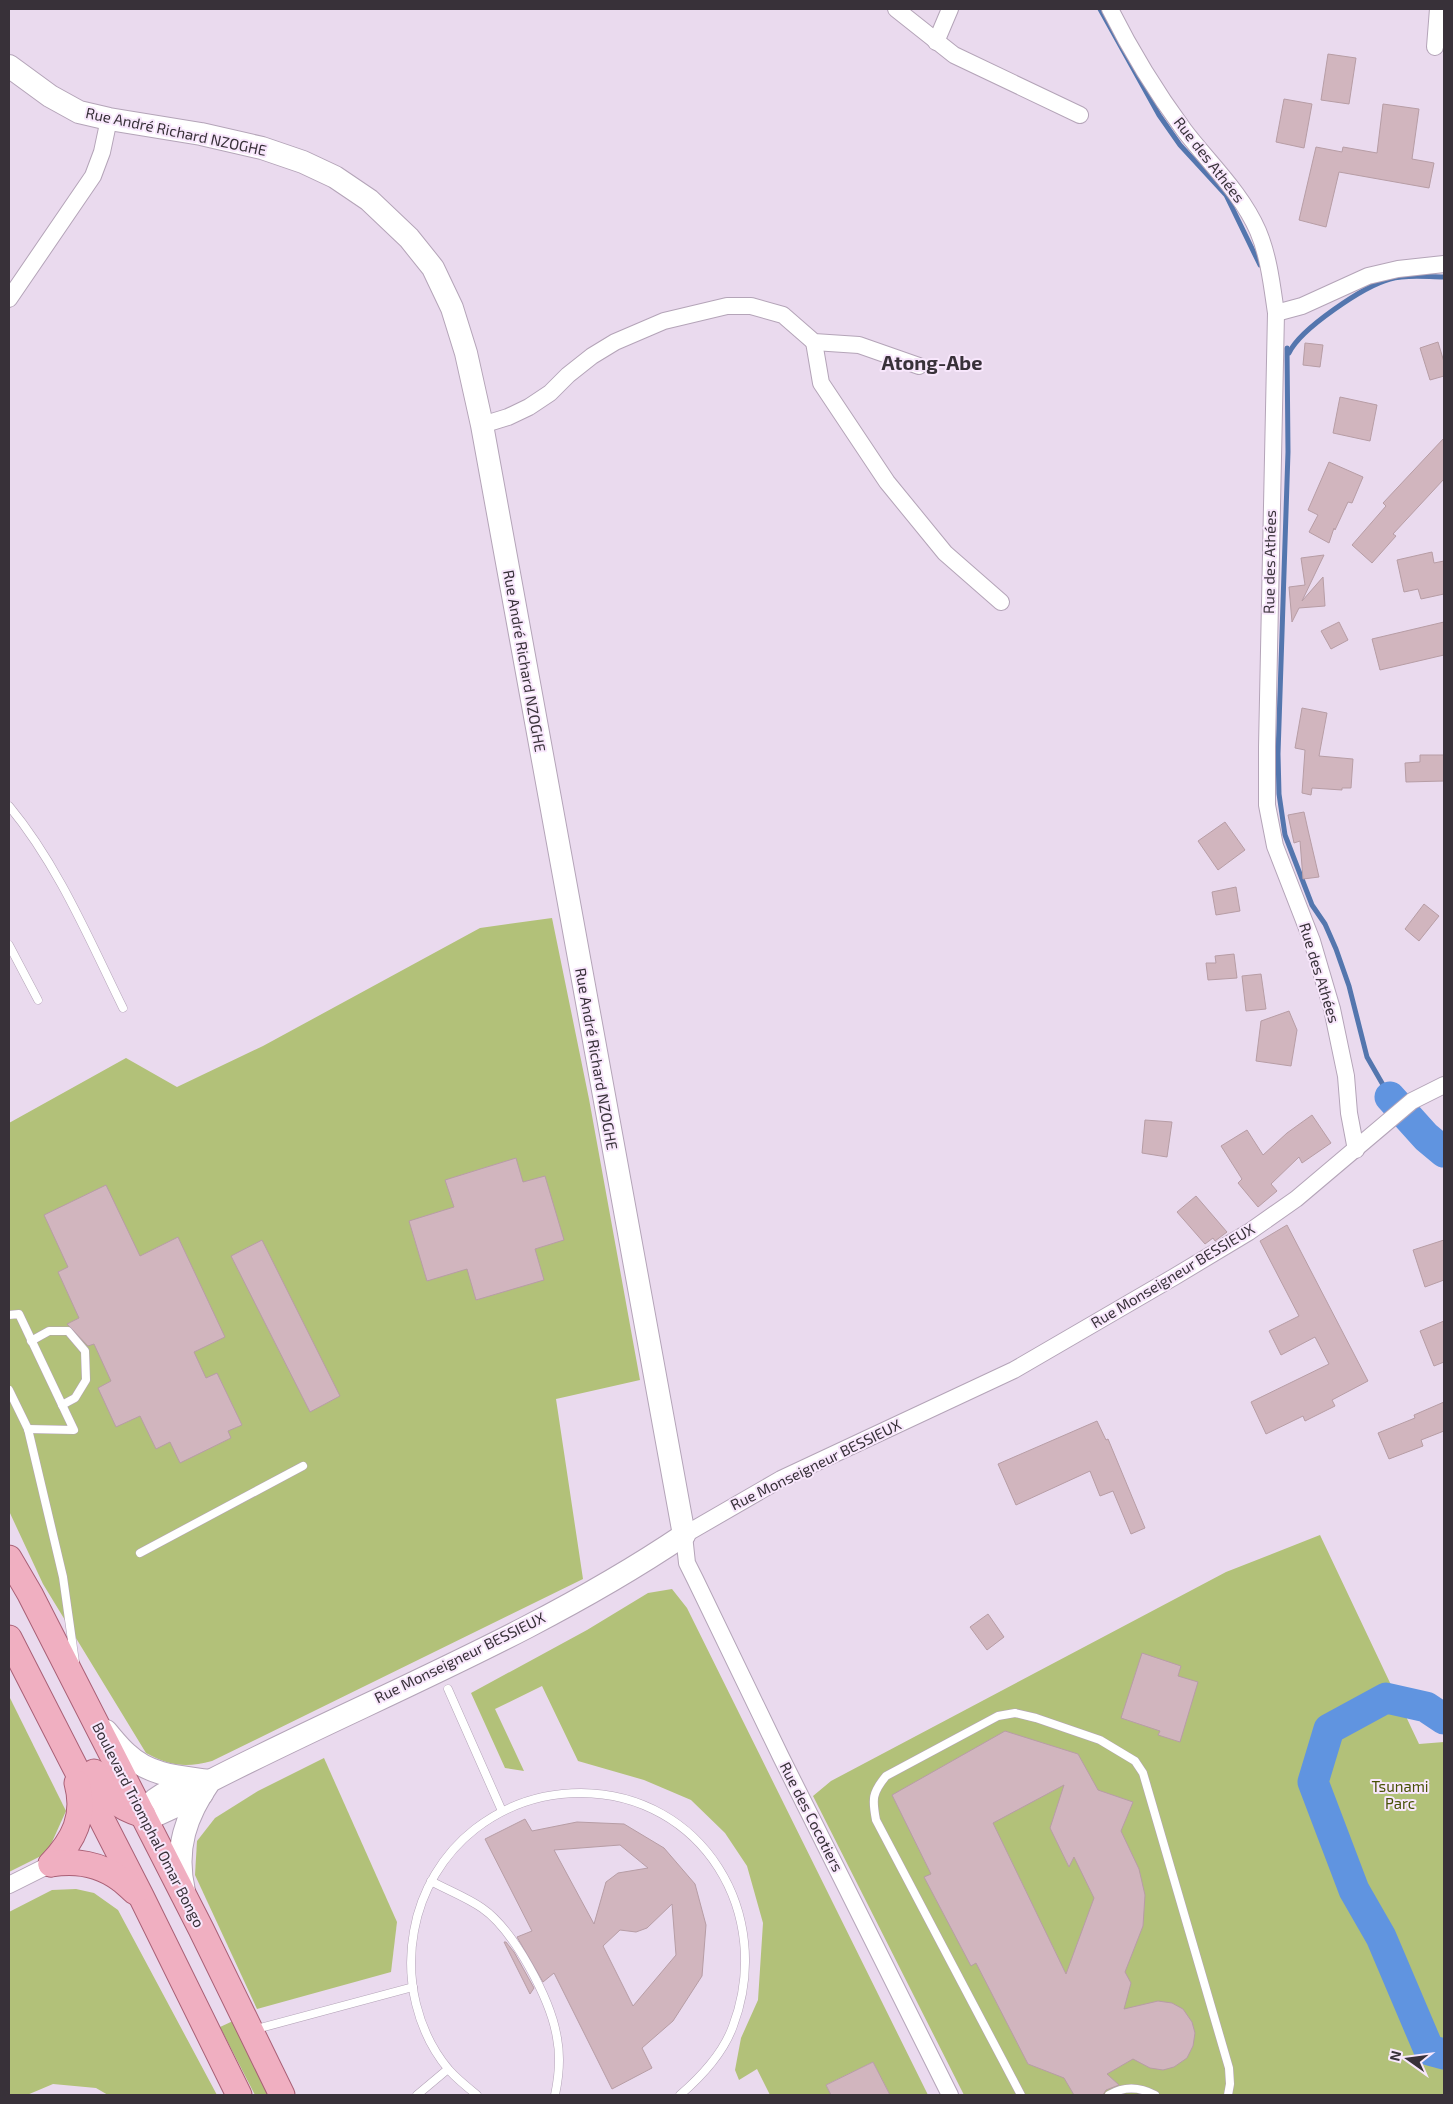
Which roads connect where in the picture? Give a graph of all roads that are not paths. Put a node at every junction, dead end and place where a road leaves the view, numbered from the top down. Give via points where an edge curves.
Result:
1 (896, 9) edge
2 (950, 9) edge
3 (1110, 9) edge
4 (1438, 9) edge
5 (936, 42) junction
6 (1435, 47) dead end
7 (12, 73) edge
8 (1080, 115) dead end
9 (109, 119) junction
10 (1444, 264) edge
11 (9, 299) edge
12 (1276, 313) junction
13 (814, 342) junction
14 (919, 366) dead end
15 (482, 425) junction
16 (1001, 602) dead end
17 (9, 806) edge
18 (9, 945) edge
19 (38, 1000) dead end
20 (123, 1008) dead end
21 (1444, 1085) edge
22 (1356, 1150) junction
23 (9, 1315) edge
24 (31, 1341) junction
25 (9, 1390) edge
26 (62, 1405) junction
27 (28, 1429) junction
28 (303, 1466) dead end
29 (684, 1534) junction
30 (140, 1553) dead end
31 (9, 1558) edge
32 (9, 1636) edge
33 (448, 1689) dead end
34 (79, 1692) junction
35 (92, 1715) junction
36 (73, 1763) junction
37 (209, 1782) junction
38 (502, 1811) junction
39 (143, 1815) junction
40 (52, 1864) junction
41 (431, 1881) junction
42 (9, 1885) edge
43 (141, 1896) junction
44 (187, 1901) junction
45 (413, 1987) junction
46 (251, 2030) junction
47 (211, 2039) junction
48 (448, 2069) junction
49 (239, 2095) edge
50 (282, 2095) edge
51 (417, 2095) edge
52 (477, 2095) edge
53 (555, 2095) edge
54 (680, 2095) edge
55 (950, 2095) edge
56 (1020, 2095) edge
57 (1109, 2095) edge
58 (1155, 2095) edge
59 (1228, 2095) edge

1 - 5 street
2 - 5 street
3 - 12 street, Rue des Athées via 1182,128 1247,211 1265,251
4 - 6 street
5 - 8 street via 954,55
7 - 9 street, Rue André Richard NZOGHE via 79,112
9 - 11 street via 102,152 92,176
9 - 15 street, Rue André Richard NZOGHE via 262,148 334,176 369,200 409,238 433,268 458,326
10 - 12 street via 1368,276 1302,306
12 - 22 street, Rue des Athées via 1267,805 1275,846 1312,941 1332,1009 1346,1076
13 - 14 street via 859,345
13 - 15 street via 783,315 751,306 726,306 693,313 664,321 615,342 592,356 529,407
13 - 16 street via 821,383 887,482 945,553
15 - 29 street, Rue André Richard NZOGHE
17 - 20 lane via 42,851
18 - 19 lane
21 - 22 street, Rue Monseigneur BESSIEUX via 1412,1101
22 - 29 street, Rue Monseigneur BESSIEUX via 1250,1232 1014,1370 781,1480
23 - 24 lane via 19,1314
24 - 26 lane
24 - 26 lane via 49,1330 68,1331 85,1351 86,1380 75,1398
25 - 27 lane
26 - 27 lane via 74,1430
27 - 34 lane via 63,1577
28 - 30 lane
29 - 37 street, Rue Monseigneur BESSIEUX via 641,1564 553,1612
29 - 55 street, Rue des Cocotiers via 687,1563
31 - 34 main road, Boulevard Triomphal Omar Bongo
32 - 36 main road
32 - 39 main road via 45,1678 106,1795 123,1808
33 - 38 lane
34 - 35 main road, Boulevard Triomphal Omar Bongo
35 - 37 street via 141,1765 158,1772
35 - 39 main road, Boulevard Triomphal Omar Bongo
36 - 40 main road via 81,1809 73,1838
36 - 43 main road
37 - 39 street, Rue Monseigneur BESSIEUX via 154,1816
37 - 44 street via 187,1820 182,1840 180,1875
38 - 41 lane via 466,1836 451,1851
38 - 54 lane via 529,1800 565,1793 596,1793 627,1799 656,1811 682,1828 705,1850 724,1876 737,1904 744,1935 746,1966 742,1998 733,2028 718,2056
39 - 44 main road, Boulevard Triomphal Omar Bongo
39 - 47 main road via 136,1843 140,1862 198,1984 206,2006
40 - 42 street
40 - 43 main road via 66,1862 96,1867 120,1878
41 - 45 lane via 421,1902 412,1941
41 - 53 lane via 482,1908 498,1922 529,1965 557,2037 560,2072
43 - 47 main road
44 - 46 main road, Boulevard Triomphal Omar Bongo
45 - 46 lane
45 - 48 lane via 424,2027
46 - 50 main road, Boulevard Triomphal Omar Bongo
47 - 49 main road
48 - 51 lane
48 - 52 lane
56 - 59 lane via 876,1820 872,1800 886,1776 998,1716 1015,1713 1100,1740 1135,1761 1143,1773 1228,2068
57 - 58 lane via 1127,2088 1144,2089

